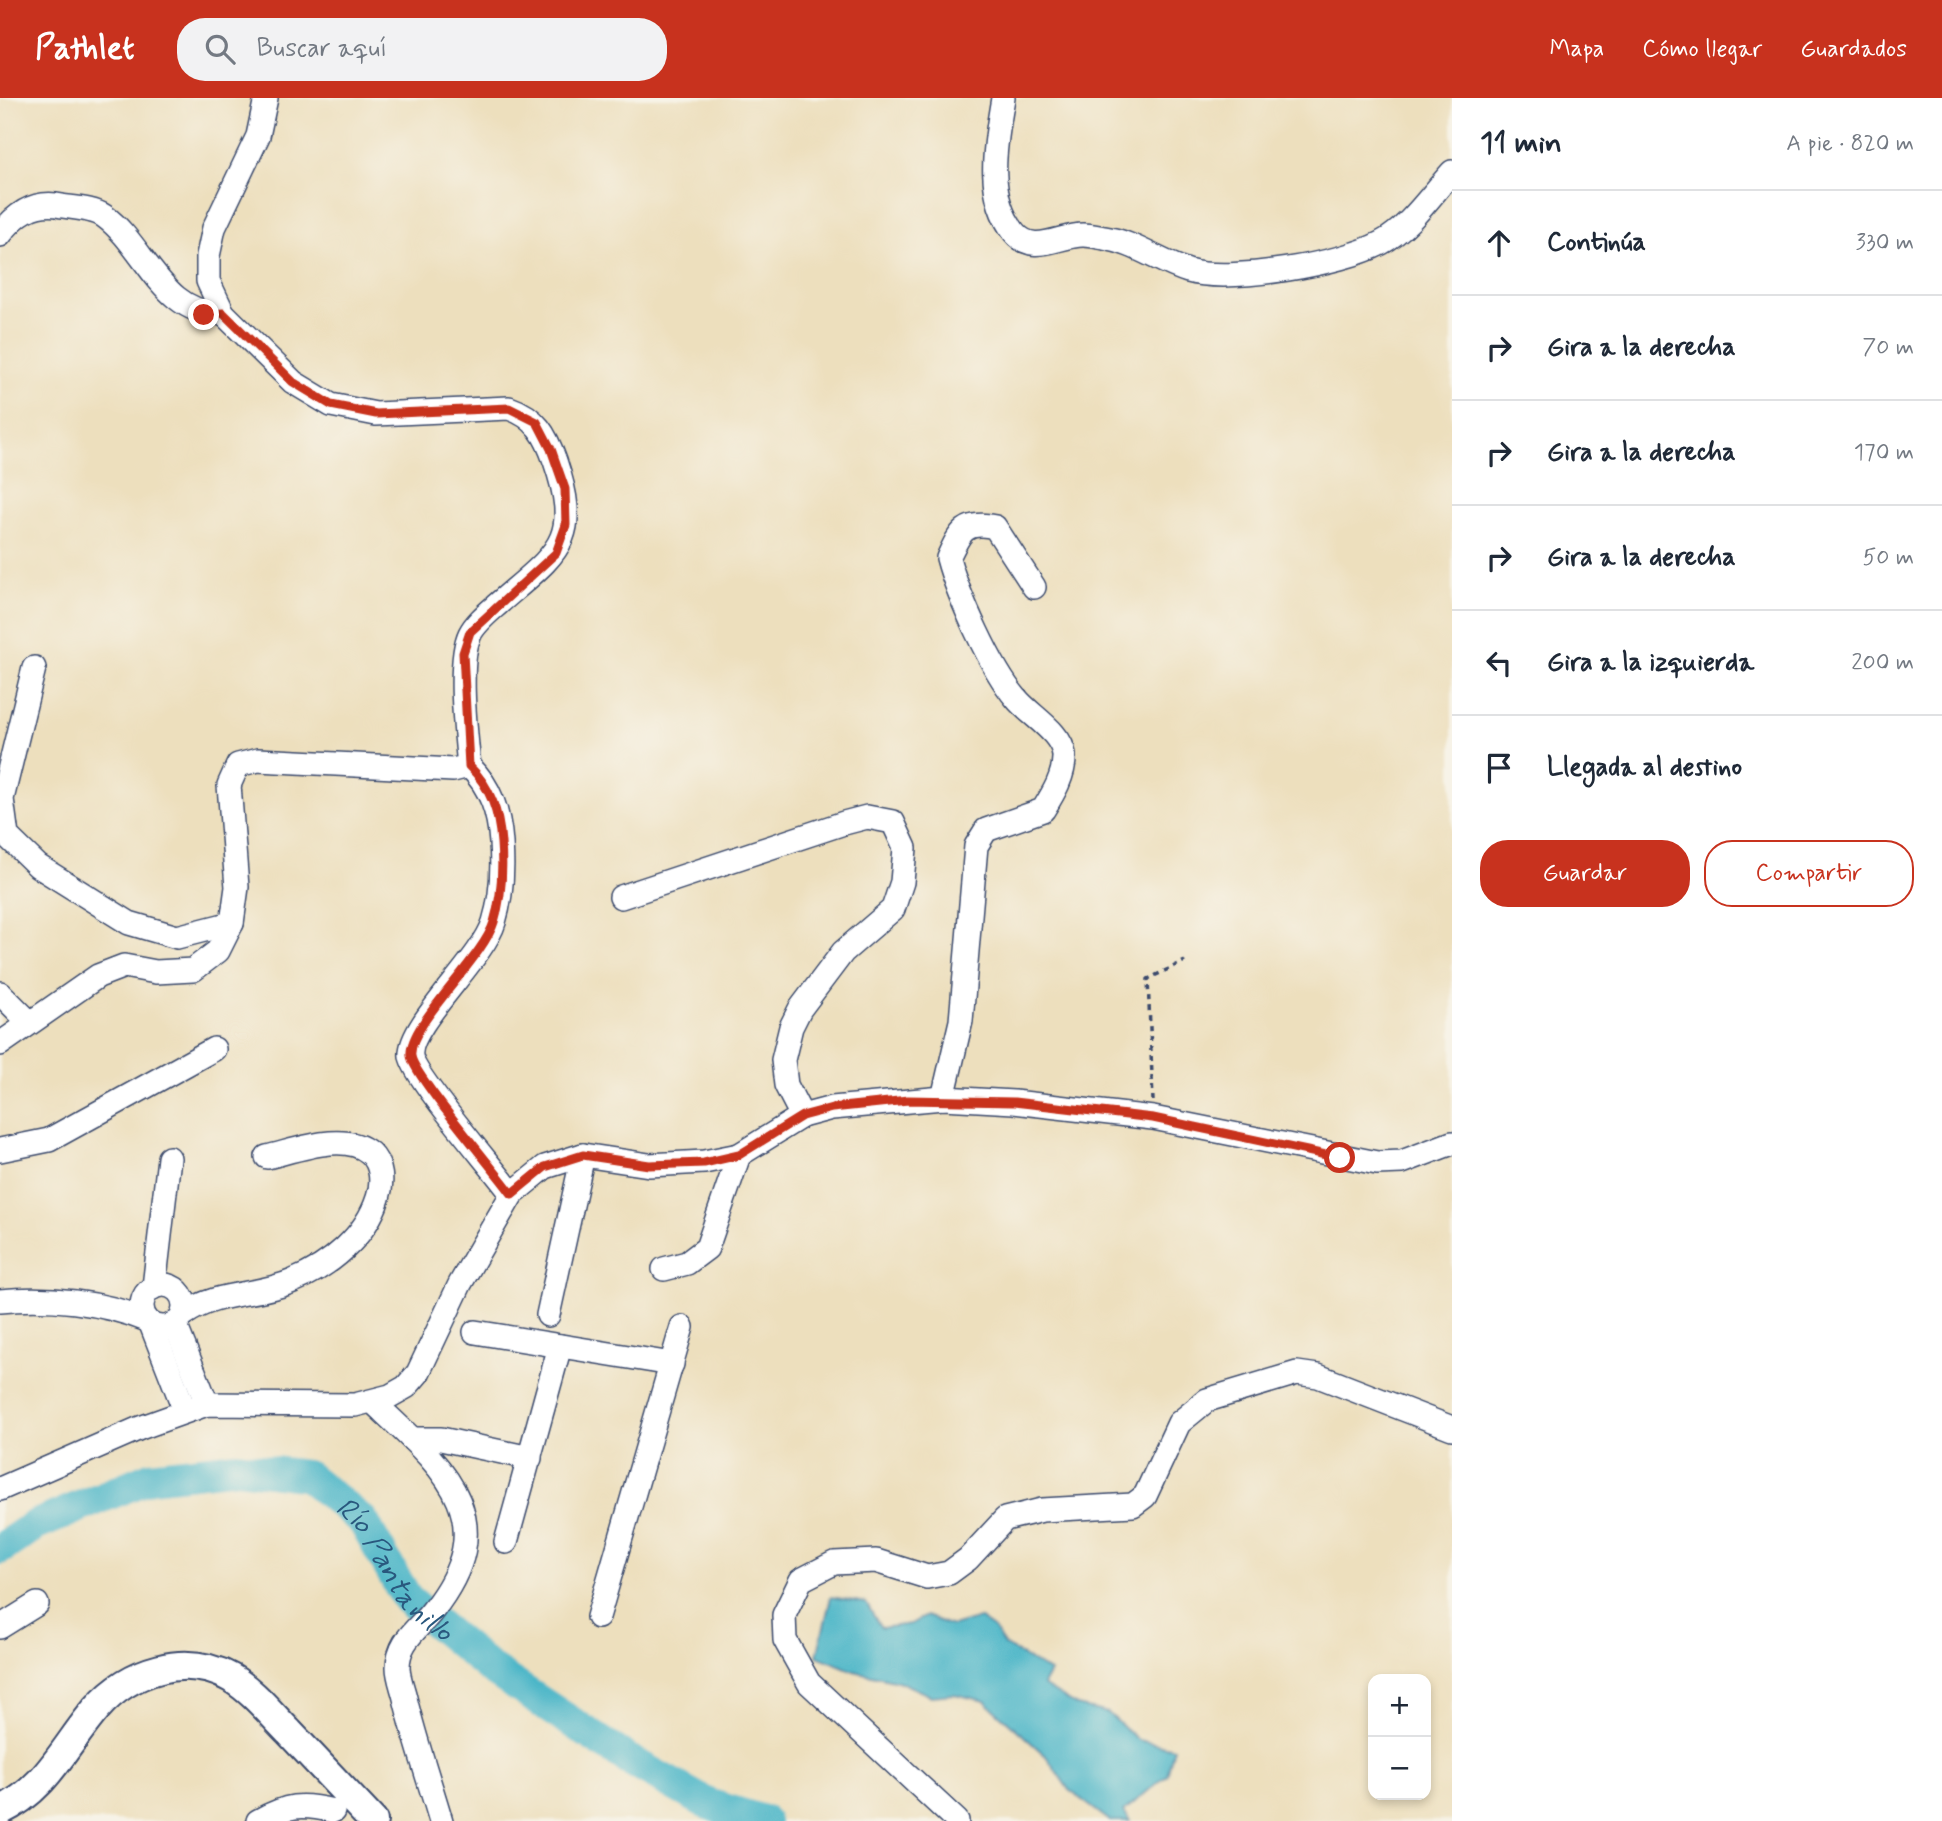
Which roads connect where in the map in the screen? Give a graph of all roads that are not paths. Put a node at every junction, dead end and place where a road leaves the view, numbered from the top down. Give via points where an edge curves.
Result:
1 (266, 98) edge
2 (1003, 98) edge
3 (1452, 172) edge
4 (0, 236) edge
5 (223, 313) junction
6 (1034, 587) dead end
7 (34, 668) dead end
8 (469, 766) junction
9 (621, 897) dead end
10 (232, 923) junction
11 (0, 993) edge
12 (29, 1022) junction
13 (0, 1044) edge
14 (214, 1049) dead end
15 (943, 1098) junction
16 (802, 1116) junction
17 (1452, 1143) edge
18 (0, 1150) edge
19 (583, 1155) junction
20 (739, 1155) junction
21 (267, 1157) dead end
22 (169, 1158) dead end
23 (512, 1194) junction
24 (664, 1269) dead end
25 (160, 1284) junction
26 (0, 1301) edge
27 (202, 1301) junction
28 (121, 1310) junction
29 (548, 1315) dead end
30 (179, 1320) junction
31 (149, 1322) junction
32 (682, 1327) dead end
33 (475, 1332) dead end
34 (560, 1346) junction
35 (672, 1364) junction
36 (373, 1402) junction
37 (207, 1404) junction
38 (185, 1411) junction
39 (1452, 1428) edge
40 (412, 1439) junction
41 (530, 1458) junction
42 (0, 1489) edge
43 (506, 1542) dead end
44 (37, 1604) dead end
45 (598, 1616) dead end
46 (0, 1627) edge
47 (0, 1811) edge
48 (333, 1816) edge
49 (258, 1821) edge
50 (363, 1821) edge
51 (373, 1821) edge
52 (441, 1821) edge
53 (957, 1821) edge

1 - 5 street via 258,136 214,228 208,256 208,281
2 - 3 street via 993,158 999,204 1014,232 1031,244 1082,235 1117,240 1190,271 1250,275 1357,253 1382,243
4 - 5 street via 27,207 48,203 101,214 125,233 182,303 204,315
5 - 8 street via 293,382 331,405 376,414 509,408 537,422 565,489 566,525 556,553 470,632 463,653
6 - 15 street via 995,527 971,525 958,537 948,558 953,576 1000,675 1064,752 1058,781 1043,810 986,830 976,846 961,1021
7 - 10 street via 2,799 7,836 38,866 129,923 177,937
8 - 10 street via 453,770 258,760 238,765 229,785 237,887
8 - 23 street via 492,796 500,832 503,873 494,924 414,1036 411,1057 423,1081
9 - 16 street via 844,823 867,817 893,822 905,848 902,883 893,909 843,952 800,1009 792,1027 783,1059 786,1085
10 - 12 street via 218,951 193,970 156,972 124,966 98,976
11 - 12 street
12 - 13 street
14 - 18 street via 49,1140
15 - 16 street via 832,1108
15 - 17 street via 1153,1118 1377,1163 1402,1162
16 - 20 street
19 - 20 street via 649,1165 704,1163
19 - 23 street via 545,1167
19 - 29 street
20 - 24 street via 707,1248 687,1263
21 - 27 street via 324,1144 357,1144 372,1155 381,1171 373,1211 357,1236 331,1259 292,1282
22 - 25 street
23 - 36 street via 460,1284 418,1373 406,1387
25 - 27 street
25 - 28 street
25 - 30 street via 183,1297
25 - 31 street via 142,1306
26 - 28 street via 57,1301
27 - 30 street
28 - 31 street
30 - 31 street via 163,1328
30 - 37 street
31 - 38 street
32 - 35 street
33 - 34 street
34 - 35 street
34 - 41 street
35 - 45 street
36 - 37 street
36 - 40 street
37 - 38 street
38 - 42 street
39 - 53 street via 1318,1376 1297,1373 1208,1400 1179,1423 1145,1496 1133,1505 1042,1510 1006,1519 948,1573 927,1577 876,1561 834,1563 801,1580 784,1615 785,1640 809,1684
40 - 41 street via 441,1439
40 - 52 street via 449,1483 465,1515 467,1548 433,1611 408,1636 398,1668
41 - 43 street
44 - 46 street
47 - 51 main road via 24,1798 47,1777 97,1708 125,1681 151,1671 204,1667 232,1678 260,1701
48 - 49 street via 307,1804
48 - 50 street

